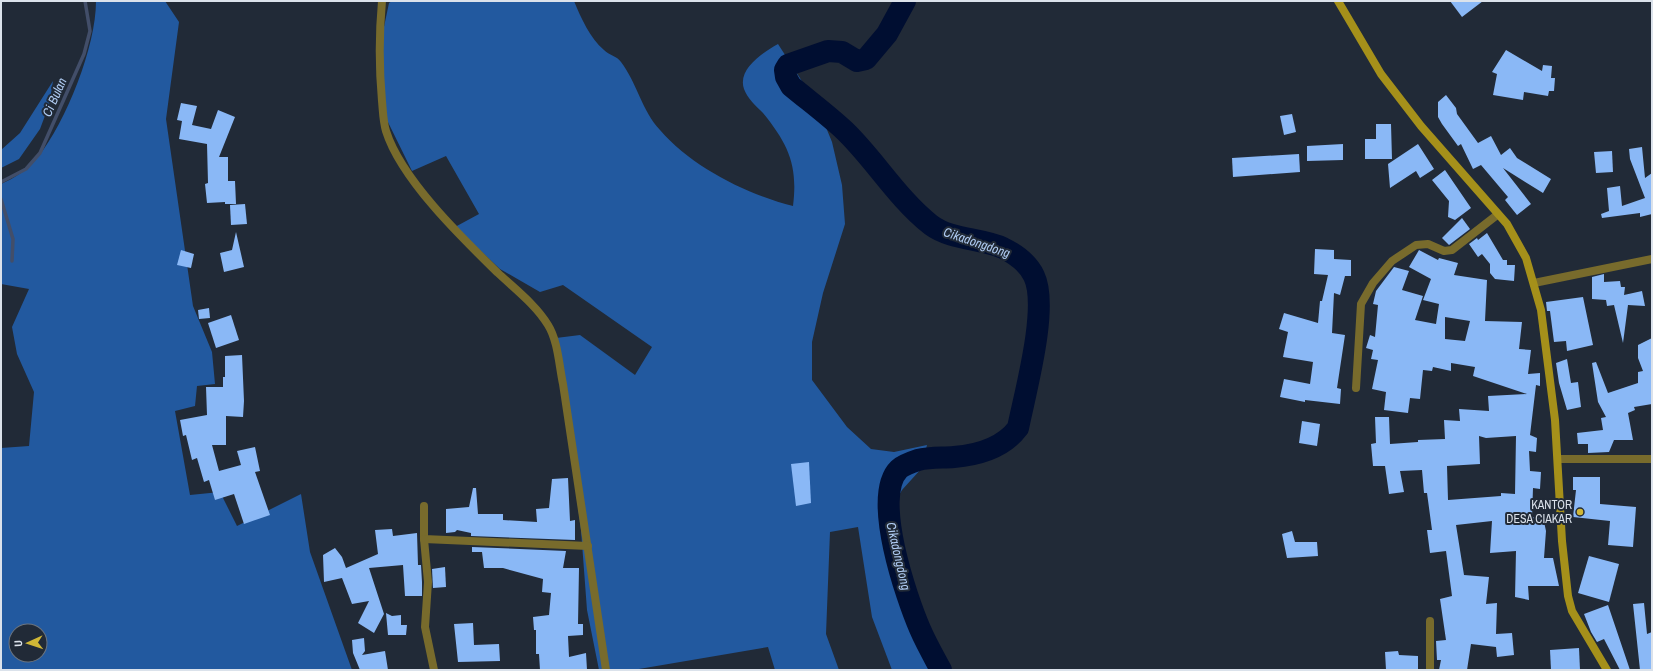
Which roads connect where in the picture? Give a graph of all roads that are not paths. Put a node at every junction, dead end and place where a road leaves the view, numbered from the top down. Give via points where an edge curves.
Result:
1 (382, 1) edge
2 (1338, 1) edge
3 (1497, 215) junction
4 (1652, 259) edge
5 (1534, 283) junction
6 (1356, 388) dead end
7 (1558, 459) junction
8 (1652, 459) edge
9 (424, 506) dead end
10 (424, 539) junction
11 (588, 546) junction
12 (1430, 621) dead end
13 (434, 670) edge
14 (606, 670) edge
15 (1430, 670) edge
16 (1607, 670) edge

1 - 11 street via 379,72 386,132 396,152 425,195 549,326 562,384
2 - 3 street via 1381,74 1421,126
3 - 5 street via 1517,240
3 - 6 street via 1452,250 1444,251 1428,244 1416,245 1403,252 1379,274 1361,304
4 - 5 street
5 - 7 street via 1541,310 1556,420
7 - 8 street
7 - 16 street via 1568,596 1572,611
9 - 10 street
10 - 11 street
10 - 13 street via 428,582 425,627
11 - 14 street
12 - 15 street

